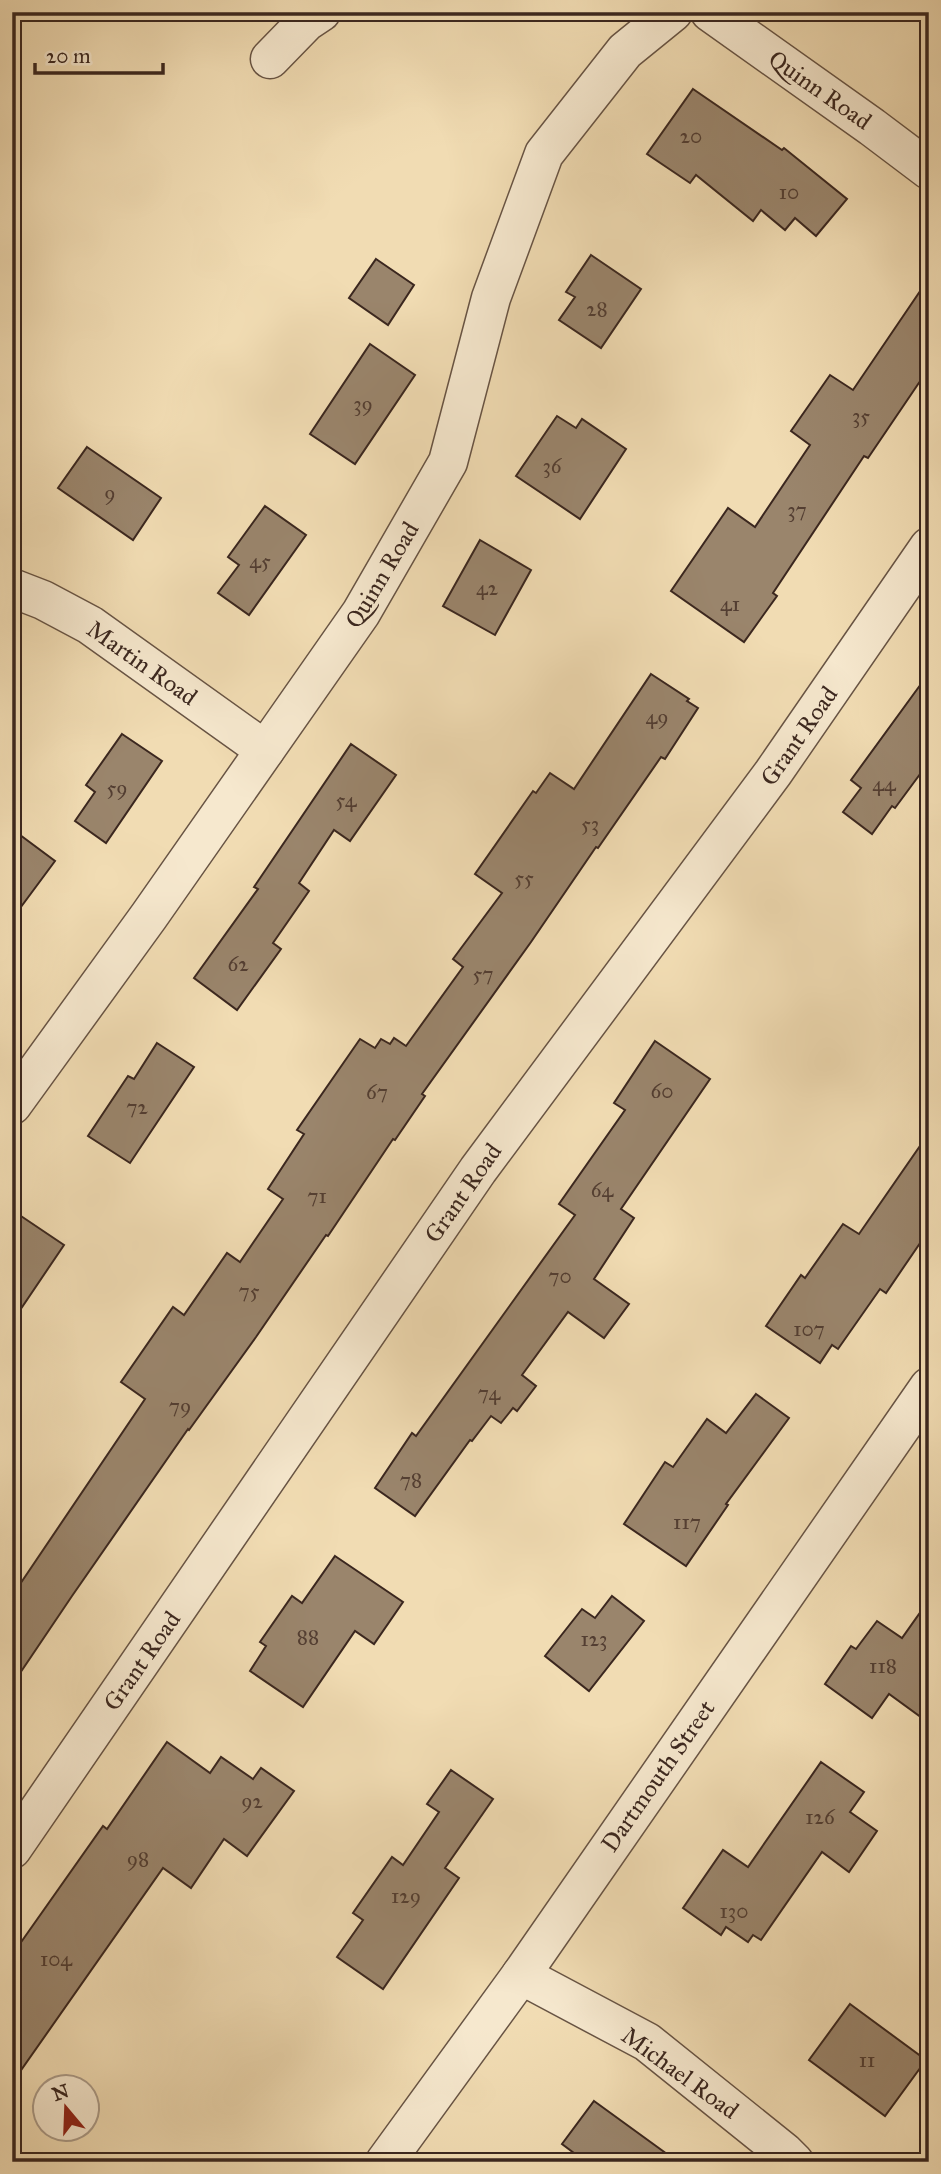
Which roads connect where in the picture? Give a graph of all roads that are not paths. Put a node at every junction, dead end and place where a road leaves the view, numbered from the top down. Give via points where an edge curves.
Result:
1 (321, 12) edge
2 (673, 12) edge
3 (709, 12) edge
4 (270, 59) dead end
5 (929, 170) edge
6 (929, 547) edge
7 (12, 588) edge
8 (265, 750) junction
9 (12, 1105) edge
10 (929, 1387) edge
11 (12, 1849) edge
12 (521, 1975) junction
13 (385, 2162) edge
14 (794, 2162) edge

1 - 4 street
2 - 8 street, Quinn Road via 625,51 544,154 491,298 448,462 361,614
3 - 5 street, Quinn Road
6 - 11 street, Grant Road via 773,774 478,1170
7 - 8 street, Martin Road via 90,625
8 - 9 street, Quinn Road
10 - 12 street, Dartmouth Street
12 - 13 street, Dartmouth Street
12 - 14 street, Michael Road via 647,2042

